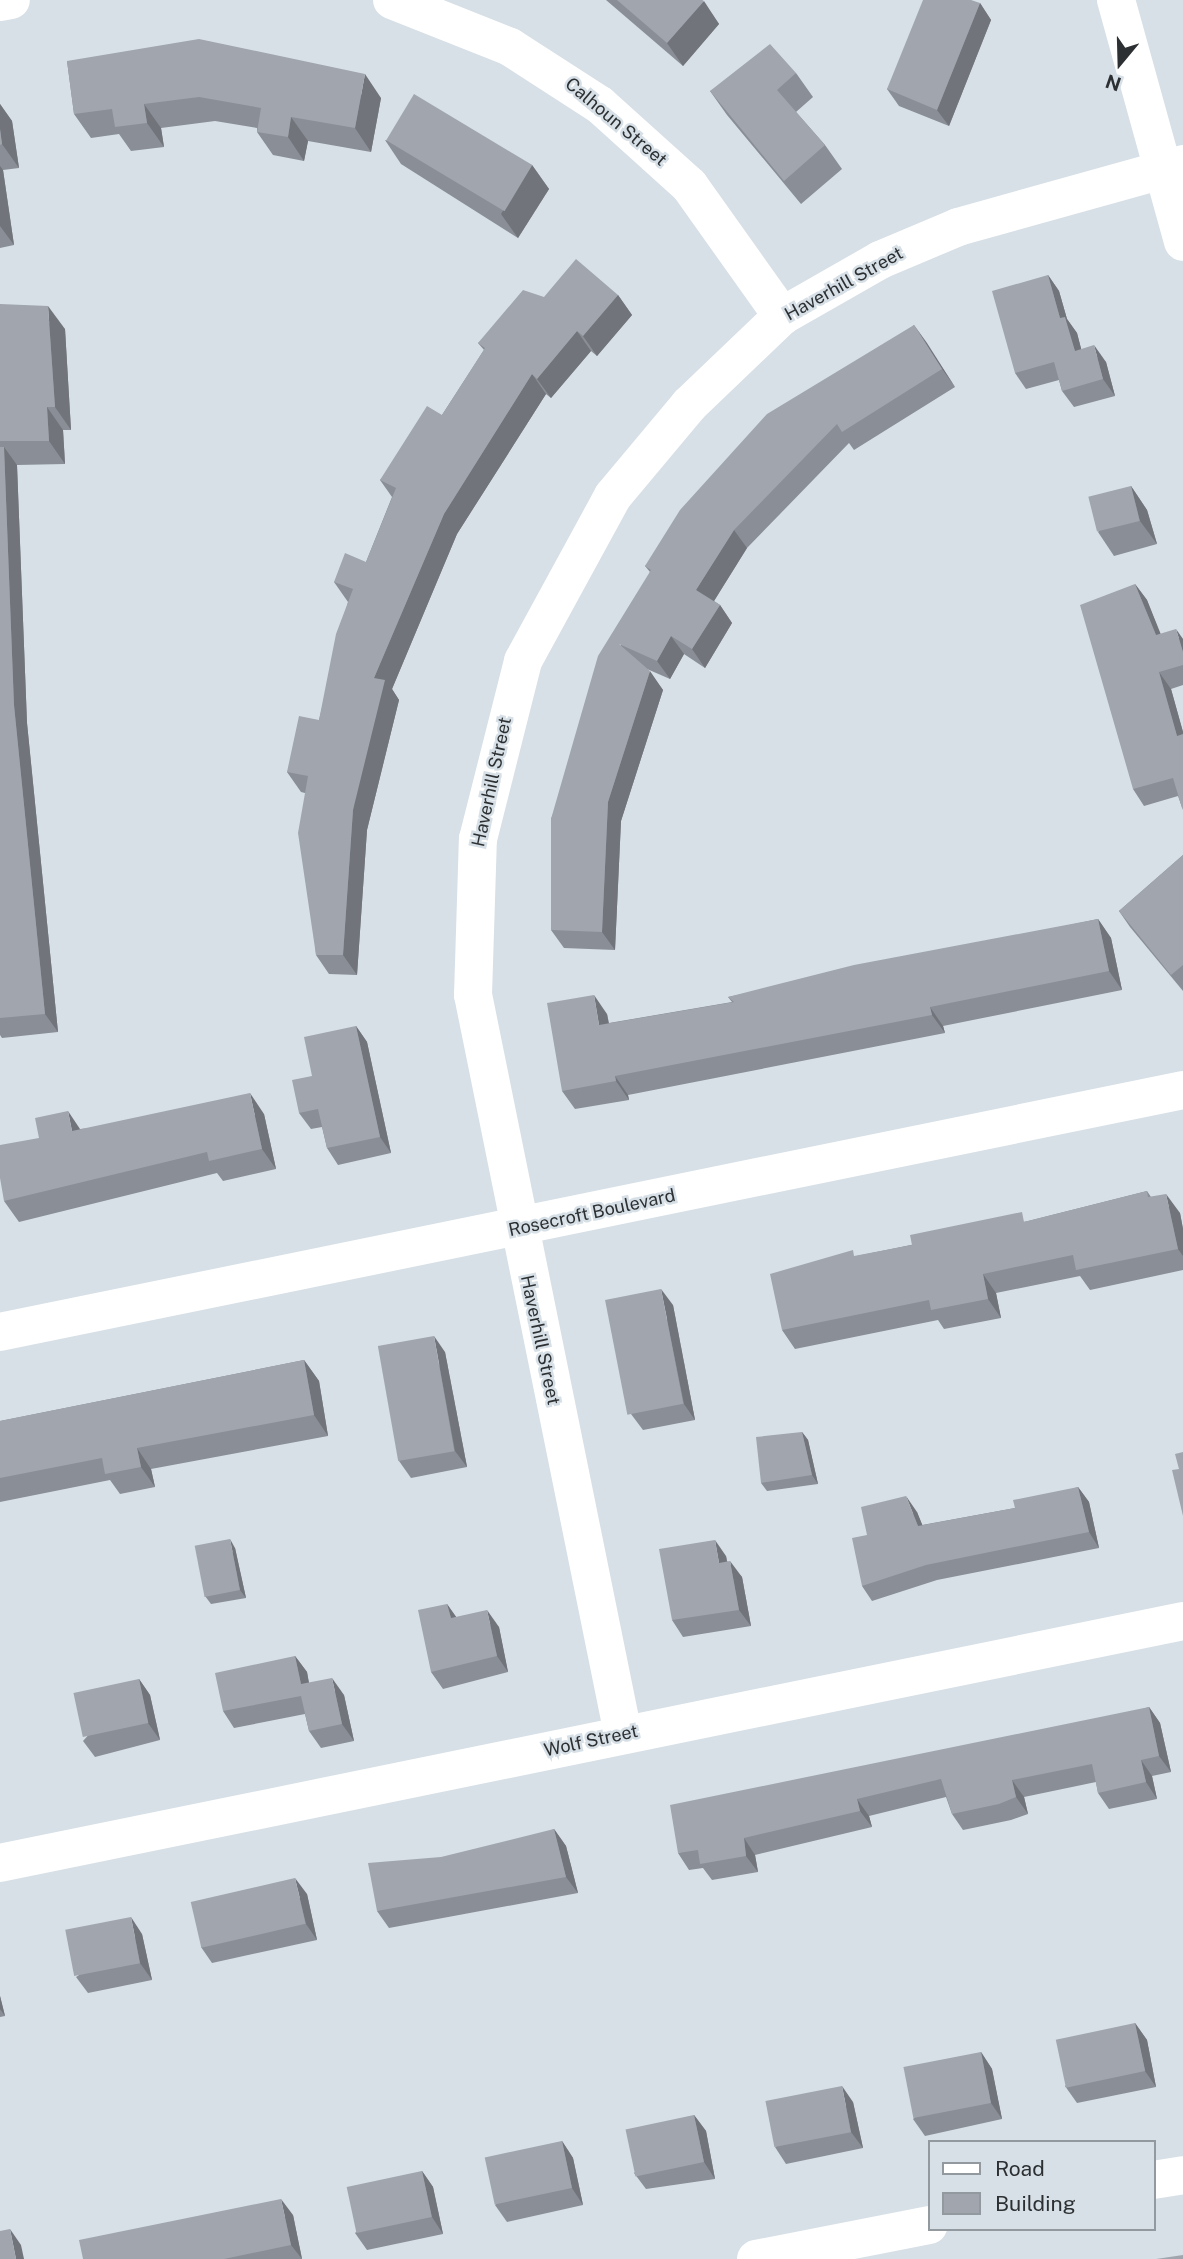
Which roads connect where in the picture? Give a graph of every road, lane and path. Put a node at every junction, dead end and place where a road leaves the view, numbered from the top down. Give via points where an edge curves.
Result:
1 (11, 0) edge
2 (392, 0) edge
3 (1116, 0) edge
4 (0, 2) edge
5 (1172, 167) edge
6 (1183, 242) edge
7 (782, 316) junction
8 (1183, 1090) edge
9 (516, 1229) junction
10 (0, 1332) edge
11 (1183, 1621) edge
12 (623, 1734) junction
13 (0, 1863) edge
14 (1183, 2175) edge
15 (1155, 2180) edge
16 (928, 2225) edge
17 (756, 2259) edge

1 - 4 street
2 - 7 street, Calhoun Street via 490,37 600,105 689,185
3 - 5 street
5 - 6 street
5 - 7 street, Haverhill Street via 958,227 880,260
7 - 9 street, Haverhill Street via 689,405 613,496 547,608 504,719 478,839 471,945 478,1032
8 - 9 street, Rosecroft Boulevard
9 - 10 street, Rosecroft Boulevard
9 - 12 street, Haverhill Street
11 - 12 street, Wolf Street
12 - 13 street, Wolf Street
14 - 15 street
16 - 17 street

